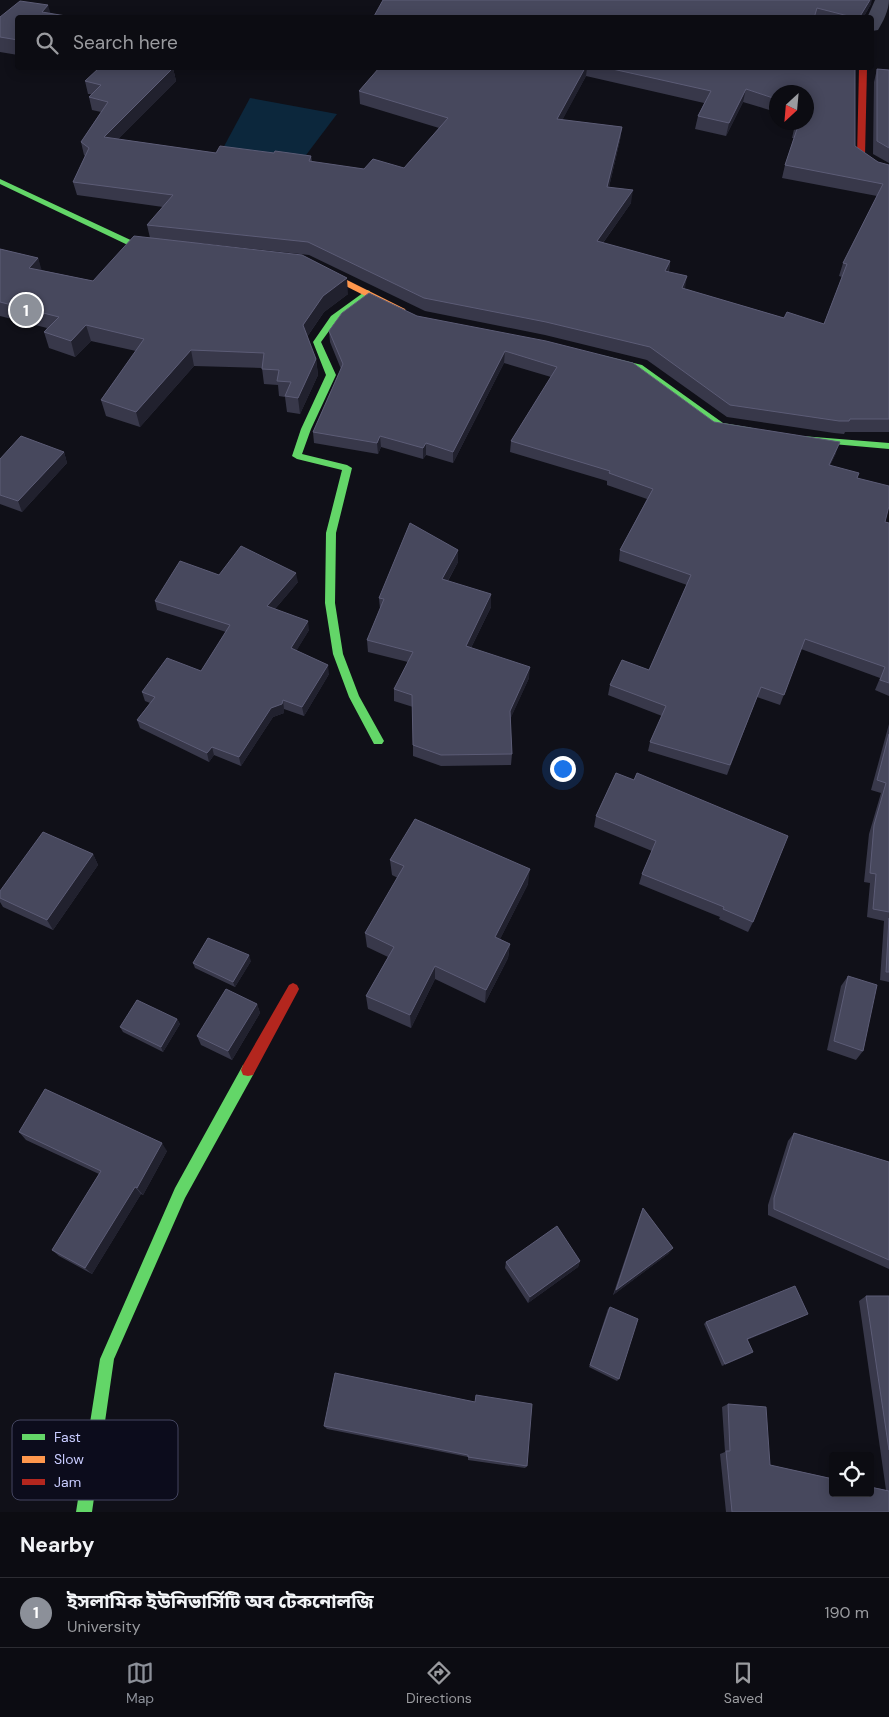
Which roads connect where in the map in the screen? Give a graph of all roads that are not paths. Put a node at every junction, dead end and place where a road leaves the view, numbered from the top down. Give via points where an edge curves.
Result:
1 (883, 0) edge
2 (874, 21) edge
3 (863, 70) edge
4 (889, 171) edge
5 (0, 181) edge
6 (174, 249) edge
7 (300, 262) edge
8 (367, 293) junction
9 (410, 315) edge
10 (592, 355) edge
11 (768, 433) edge
12 (787, 436) edge
13 (889, 446) edge
14 (378, 741) dead end
15 (293, 989) dead end
16 (98, 1420) edge

1 - 2 street
3 - 4 street via 861,157
5 - 6 street via 135,245
7 - 8 street via 309,263
8 - 9 street
8 - 14 street via 334,318 317,342 331,375 297,456 347,468 331,533 330,603 338,654 354,697
10 - 11 street via 639,367 720,426
12 - 13 street
15 - 16 street via 180,1193 107,1359

